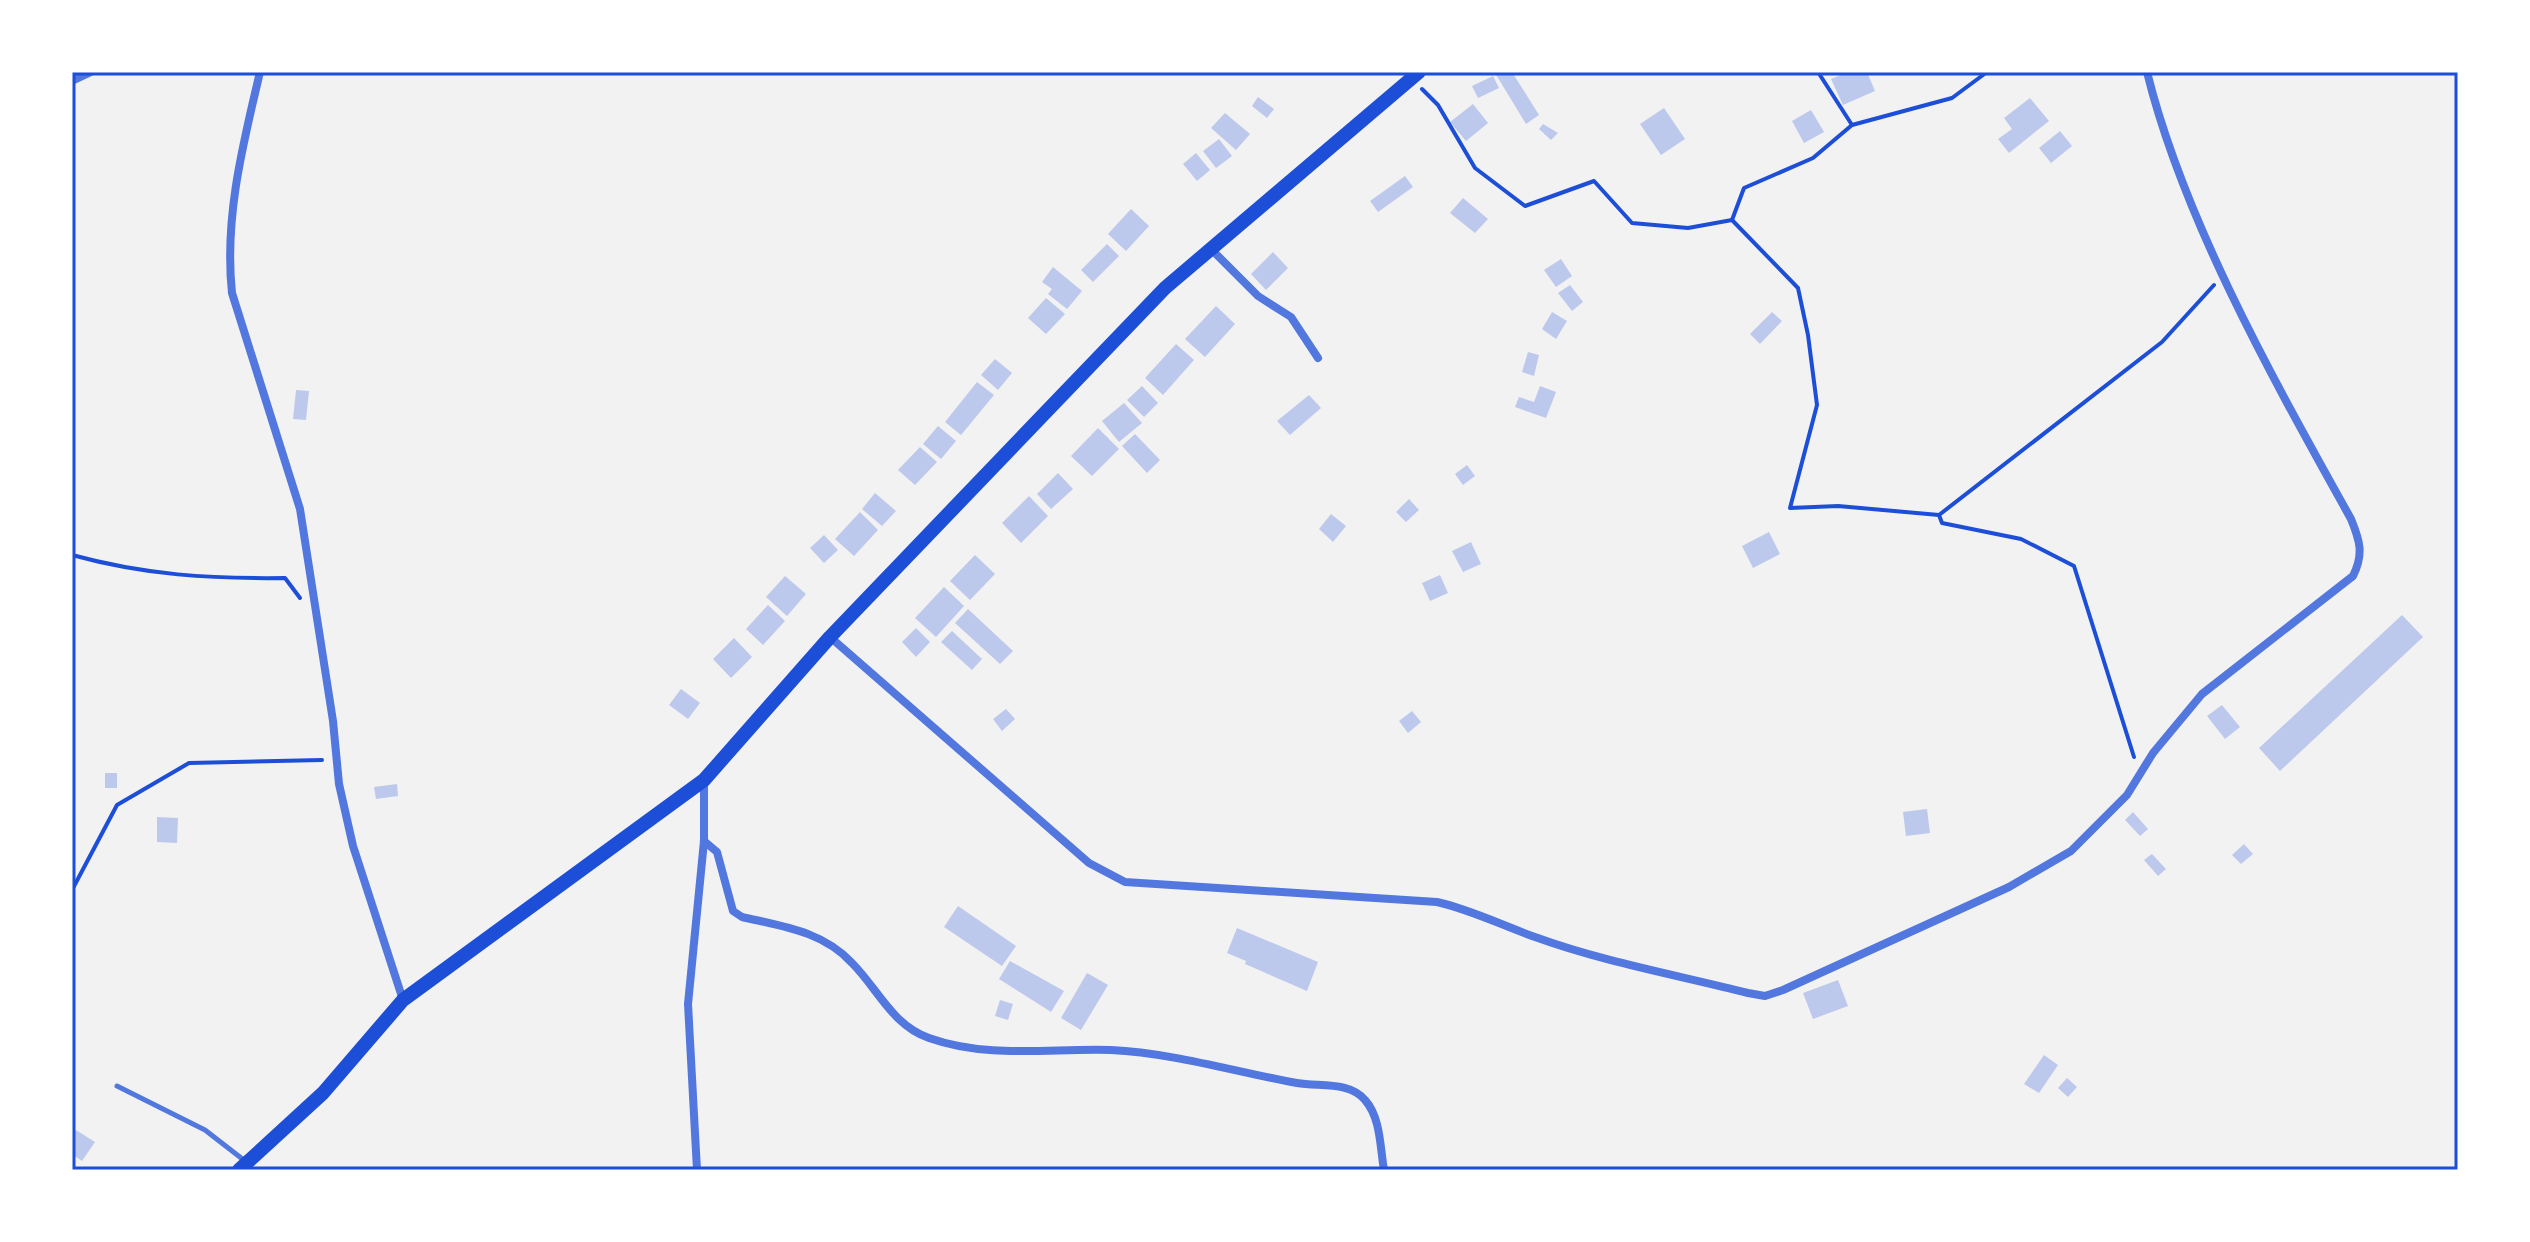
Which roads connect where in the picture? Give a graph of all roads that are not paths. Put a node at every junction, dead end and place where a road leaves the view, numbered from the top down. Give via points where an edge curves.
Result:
1 (91, 72) edge
2 (260, 72) edge
3 (2147, 72) edge
4 (1416, 75) edge
5 (72, 81) edge
6 (1212, 250) junction
7 (1318, 358) dead end
8 (830, 637) junction
9 (704, 780) junction
10 (704, 841) junction
11 (403, 1000) junction
12 (117, 1086) dead end
13 (242, 1166) edge
14 (697, 1170) edge
15 (1384, 1170) edge

1 - 5 street
2 - 11 street via 238,167 228,261 232,293 300,509 353,846
3 - 8 street via 2169,144 2223,275 2351,519 2361,559 2353,576 2202,694 2176,722 2127,795 2071,851 2042,870 1765,996 1603,957 1437,902 1125,882 1089,863
4 - 6 main road
6 - 7 street via 1258,296 1291,317
6 - 8 main road via 1165,288
8 - 9 main road
9 - 10 street
9 - 11 main road
10 - 14 street via 688,1004
10 - 15 street via 717,852 733,911 808,932 835,948 902,1023 927,1038 997,1052 1112,1050 1347,1087 1375,1116
11 - 13 main road via 323,1093
12 - 13 lane via 205,1130

